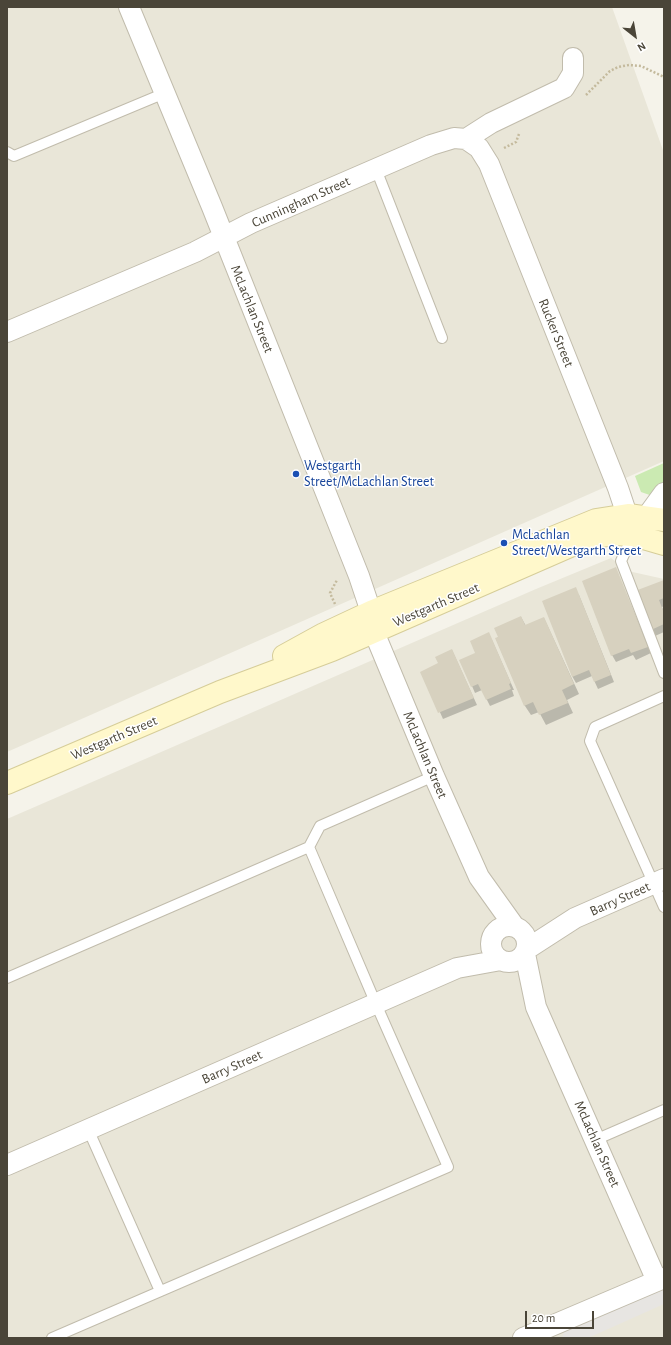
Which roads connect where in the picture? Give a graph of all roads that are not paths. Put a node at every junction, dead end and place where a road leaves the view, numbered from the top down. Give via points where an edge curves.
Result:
1 (129, 7) edge
2 (573, 58) dead end
3 (165, 92) junction
4 (466, 139) junction
5 (7, 152) edge
6 (376, 169) junction
7 (223, 236) junction
8 (7, 332) edge
9 (442, 338) dead end
10 (664, 493) edge
11 (643, 522) edge
12 (664, 544) edge
13 (373, 622) junction
14 (664, 673) edge
15 (664, 696) edge
16 (434, 776) junction
17 (7, 783) edge
18 (310, 847) junction
19 (479, 877) junction
20 (659, 882) edge
21 (664, 907) edge
22 (492, 940) junction
23 (522, 940) junction
24 (502, 961) junction
25 (457, 968) junction
26 (7, 978) edge
27 (376, 1004) junction
28 (536, 1008) junction
29 (664, 1110) edge
30 (88, 1130) junction
31 (595, 1140) junction
32 (7, 1165) edge
33 (661, 1279) edge
34 (160, 1291) junction
35 (52, 1338) edge
36 (523, 1338) edge

1 - 3 street, McLachlan Street
2 - 4 street via 573,73 564,88 491,123
3 - 5 lane via 14,156
3 - 7 street, McLachlan Street
4 - 6 street, Cunningham Street via 445,140
4 - 11 street, Rucker Street via 479,148 489,164
6 - 7 street, Cunningham Street
6 - 9 lane
7 - 8 street, Cunningham Street via 195,252
7 - 13 street, McLachlan Street via 359,576
10 - 11 street
11 - 12 main road, Westgarth Street
11 - 13 main road, Westgarth Street via 577,543
11 - 14 lane via 621,561
13 - 16 street, McLachlan Street
13 - 17 main road, Westgarth Street via 332,650 220,692
15 - 20 lane via 594,727 590,741
16 - 18 lane via 320,826
16 - 19 street, McLachlan Street
18 - 26 lane
18 - 27 lane
19 - 22 street, McLachlan Street
19 - 23 street, McLachlan Street
20 - 21 lane
20 - 23 street, Barry Street
22 - 23 street via 498,929 503,927
22 - 24 street via 493,952
22 - 25 street, Barry Street
23 - 24 street via 516,961
23 - 28 street, McLachlan Street
24 - 25 street, Barry Street
24 - 28 street, McLachlan Street
25 - 27 street, Barry Street
27 - 30 street, Barry Street
27 - 34 lane via 448,1167
28 - 31 street, McLachlan Street
29 - 31 lane
30 - 32 street, Barry Street
30 - 34 lane
31 - 33 street, McLachlan Street
33 - 36 street
34 - 35 lane

